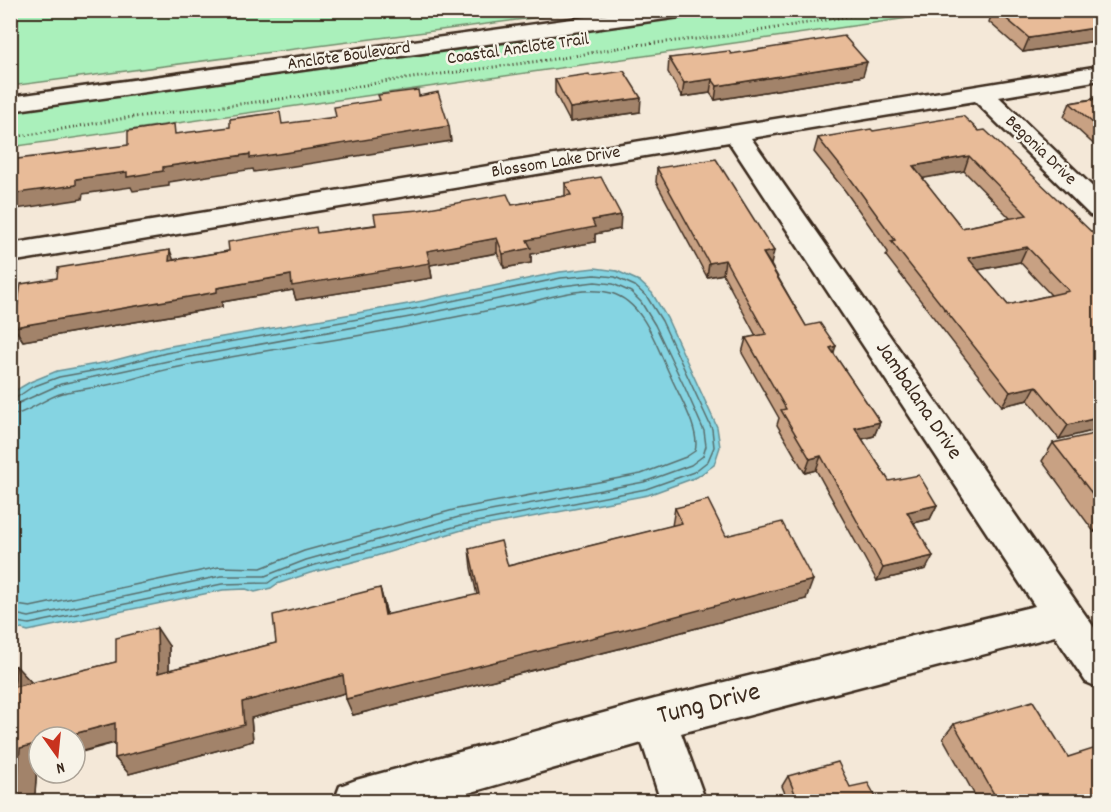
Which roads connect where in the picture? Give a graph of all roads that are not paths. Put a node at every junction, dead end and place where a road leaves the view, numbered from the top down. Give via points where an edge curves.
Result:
1 (687, 10) edge
2 (1101, 73) edge
3 (980, 92) junction
4 (10, 104) edge
5 (735, 133) junction
6 (1101, 209) edge
7 (10, 253) edge
8 (1064, 616) junction
9 (1101, 669) edge
10 (655, 719) junction
11 (356, 801) edge
12 (684, 801) edge

1 - 4 street, Anclote Boulevard
2 - 3 street, Blossom Lake Drive
3 - 5 street, Blossom Lake Drive
3 - 6 street, Begonia Drive
5 - 7 street, Blossom Lake Drive
5 - 8 street, Jambalana Drive
8 - 9 street, Jambalana Drive
8 - 10 street, Tung Drive
10 - 11 street, Tung Drive
10 - 12 street

